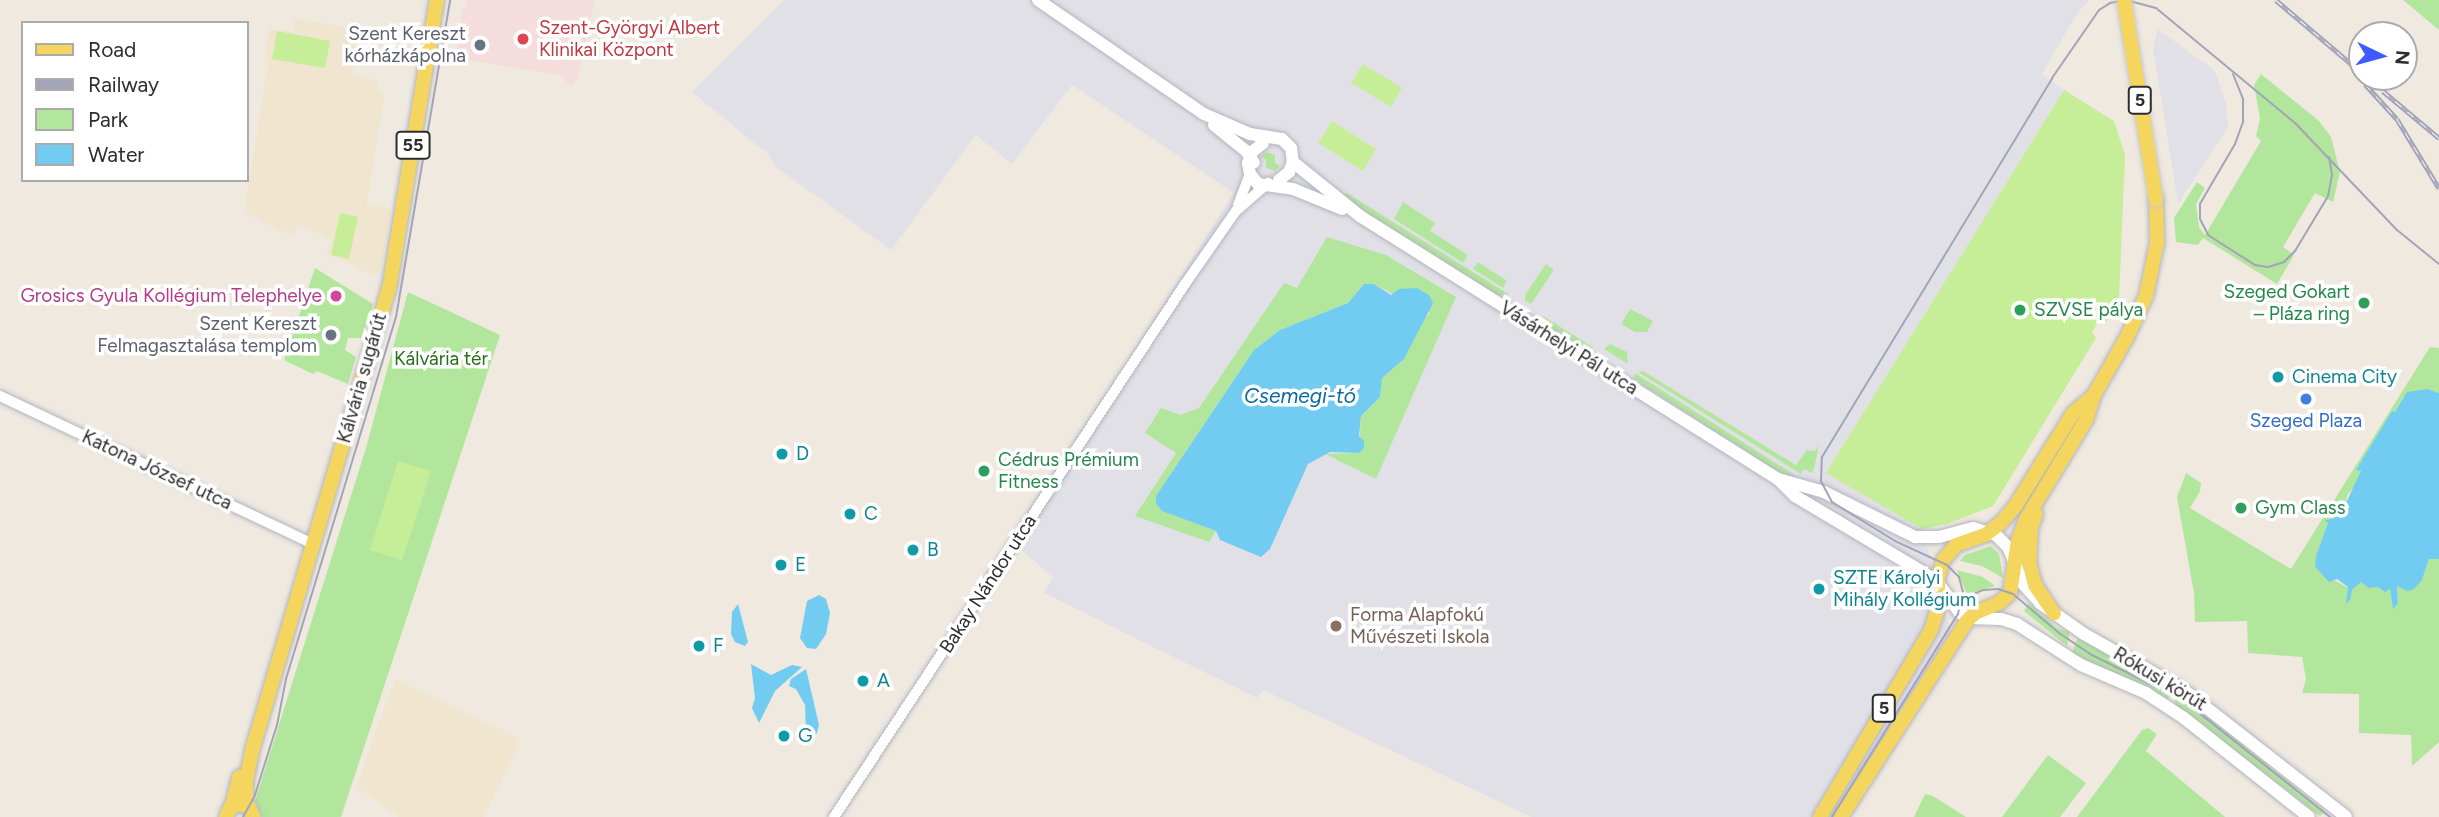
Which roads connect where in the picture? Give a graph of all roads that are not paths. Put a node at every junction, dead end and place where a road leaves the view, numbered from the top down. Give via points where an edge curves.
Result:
1 (437, 0) edge
2 (1038, 0) edge
3 (2123, 0) edge
4 (1204, 114) junction
5 (1231, 128) junction
6 (1263, 143) junction
7 (1250, 163) junction
8 (1292, 166) junction
9 (1270, 183) junction
10 (1310, 194) junction
11 (1236, 211) junction
12 (1360, 216) junction
13 (2094, 395) junction
14 (0, 396) edge
15 (1778, 479) junction
16 (2047, 483) junction
17 (1990, 532) junction
18 (313, 544) junction
19 (2015, 566) junction
20 (1938, 583) junction
21 (2054, 613) junction
22 (1969, 618) junction
23 (239, 811) edge
24 (834, 817) edge
25 (1820, 817) edge
26 (1842, 817) edge
27 (2309, 817) edge
28 (2346, 817) edge

1 - 18 main road, Kálvária sugárút / 55 via 389,289
2 - 4 main road, Vásárhelyi Pál utca
3 - 13 main road, 5, bridge via 2156,199 2157,243 2150,284
4 - 5 main road, Vásárhelyi Pál utca
4 - 7 main road, Vásárhelyi Pál utca via 1211,129
5 - 6 main road, Vásárhelyi Pál utca
5 - 8 main road, Vásárhelyi Pál utca via 1282,139 1291,148
6 - 7 main road
6 - 8 main road, Vásárhelyi Pál utca via 1280,147
7 - 9 main road, Vásárhelyi Pál utca
7 - 9 main road, Vásárhelyi Pál utca
7 - 11 street, Bakay Nándor utca
8 - 9 main road
8 - 12 main road, Vásárhelyi Pál utca
9 - 10 main road, Vásárhelyi Pál utca
9 - 10 main road, Vásárhelyi Pál utca via 1297,185
9 - 11 street, Bakay Nándor utca
10 - 12 main road, Vásárhelyi Pál utca
11 - 24 street, Bakay Nándor utca
12 - 15 main road, Vásárhelyi Pál utca
13 - 16 main road, 5 via 2086,420
13 - 17 main road, 5 via 2073,412 2016,505
14 - 18 street, Katona József utca
15 - 17 main road, Vásárhelyi Pál utca via 1824,492 1915,537 1939,537 1973,528
15 - 20 main road, Vásárhelyi Pál utca via 1795,496
16 - 19 main road, 5 via 2022,528
16 - 21 main road via 2031,528 2029,562 2035,585
17 - 19 main road, Rókusi körút via 2008,547
17 - 20 main road, 5 via 1951,550 1940,566
18 - 23 main road, Kálvária sugárút / 55 via 253,747
19 - 21 main road, Rókusi körút via 2024,585
19 - 22 main road, 5 via 2007,596
20 - 22 main road via 1953,608
20 - 25 main road, 5 via 1938,608 1931,630
21 - 28 main road, Rókusi körút via 2185,691
22 - 26 main road, 5
22 - 27 main road, Rókusi körút via 2017,624 2081,666 2146,693

